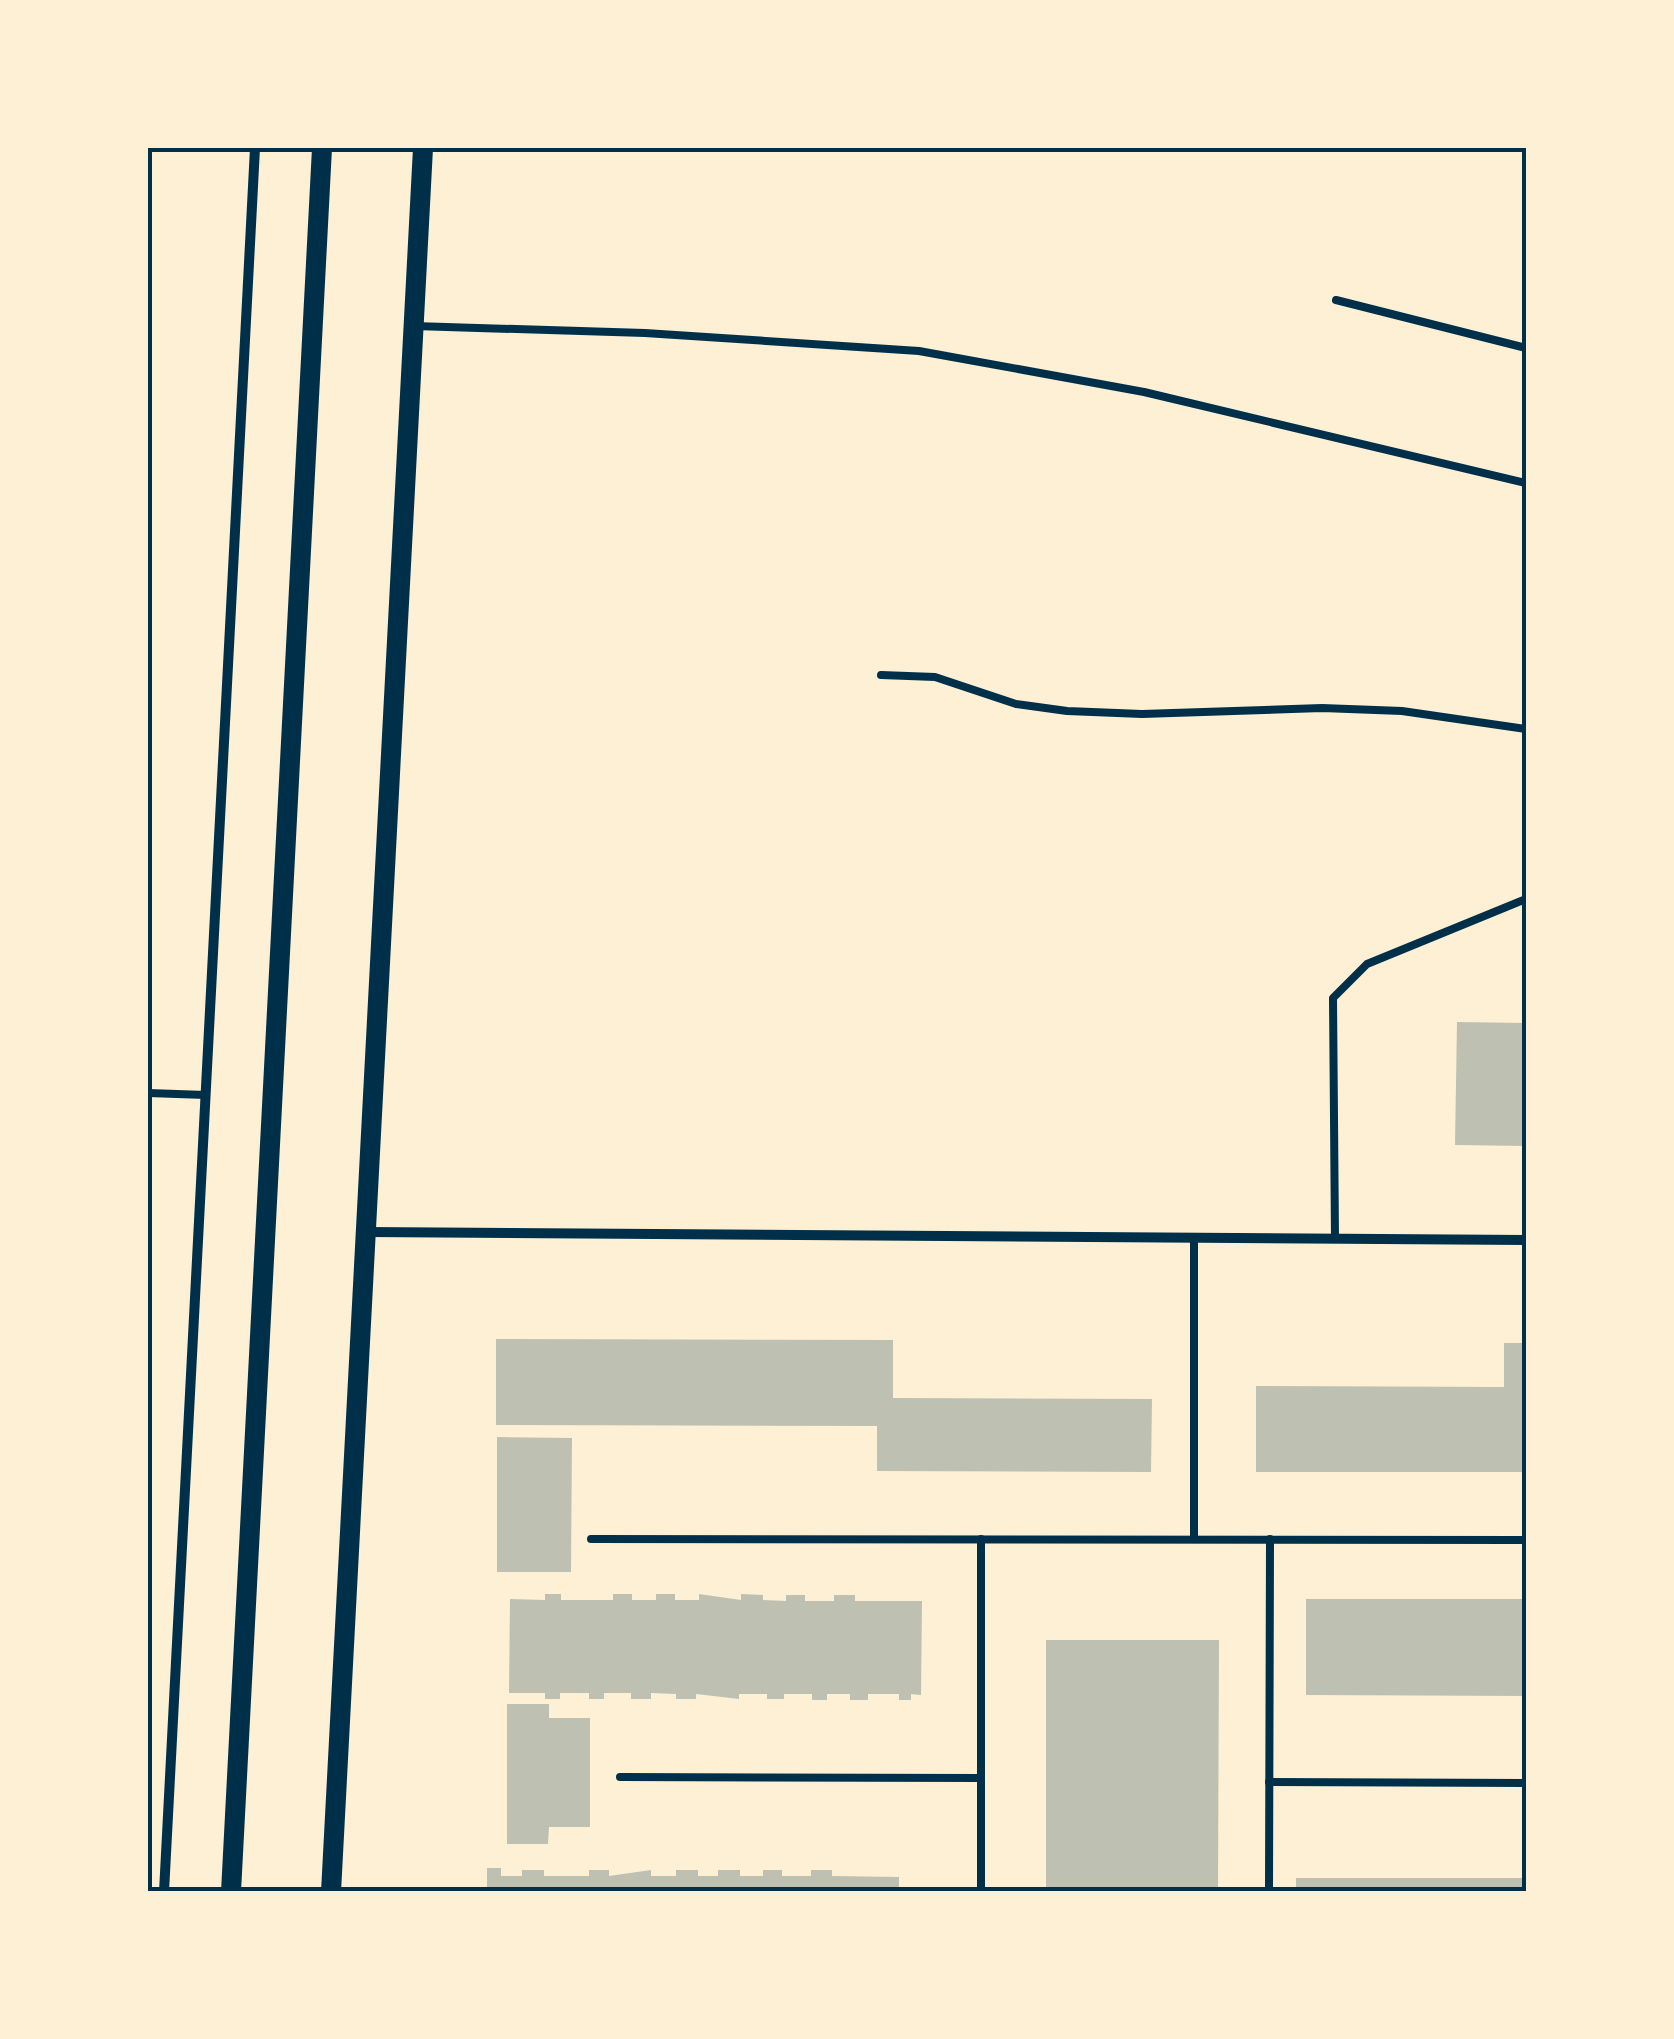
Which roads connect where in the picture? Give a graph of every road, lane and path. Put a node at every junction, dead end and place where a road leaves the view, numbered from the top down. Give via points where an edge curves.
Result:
1 (254, 148) edge
2 (322, 148) edge
3 (424, 148) edge
4 (1336, 300) dead end
5 (414, 326) junction
6 (1526, 348) edge
7 (1526, 484) edge
8 (881, 675) dead end
9 (1526, 729) edge
10 (1526, 898) edge
11 (148, 1092) edge
12 (206, 1095) junction
13 (366, 1232) junction
14 (1194, 1238) junction
15 (1335, 1238) junction
16 (1526, 1240) edge
17 (592, 1539) dead end
18 (981, 1540) junction
19 (1194, 1540) junction
20 (1270, 1540) junction
21 (1526, 1540) edge
22 (620, 1778) dead end
23 (981, 1778) junction
24 (1269, 1782) junction
25 (1526, 1783) edge
26 (164, 1892) edge
27 (231, 1892) edge
28 (331, 1892) edge
29 (980, 1892) edge
30 (1269, 1892) edge

1 - 12 street
2 - 27 main road
3 - 5 main road
4 - 6 lane
5 - 7 lane via 919,351 1144,392
5 - 13 main road
8 - 9 lane via 935,678 1016,704 1067,711 1342,708
10 - 15 lane via 1367,964 1333,998
11 - 12 lane
12 - 26 street
13 - 14 street
13 - 28 main road
14 - 15 street
14 - 19 lane
15 - 16 street
17 - 18 lane
18 - 19 lane
18 - 23 lane
19 - 20 lane
20 - 21 lane
20 - 24 lane
22 - 23 lane
23 - 29 lane
24 - 25 lane
24 - 30 lane

